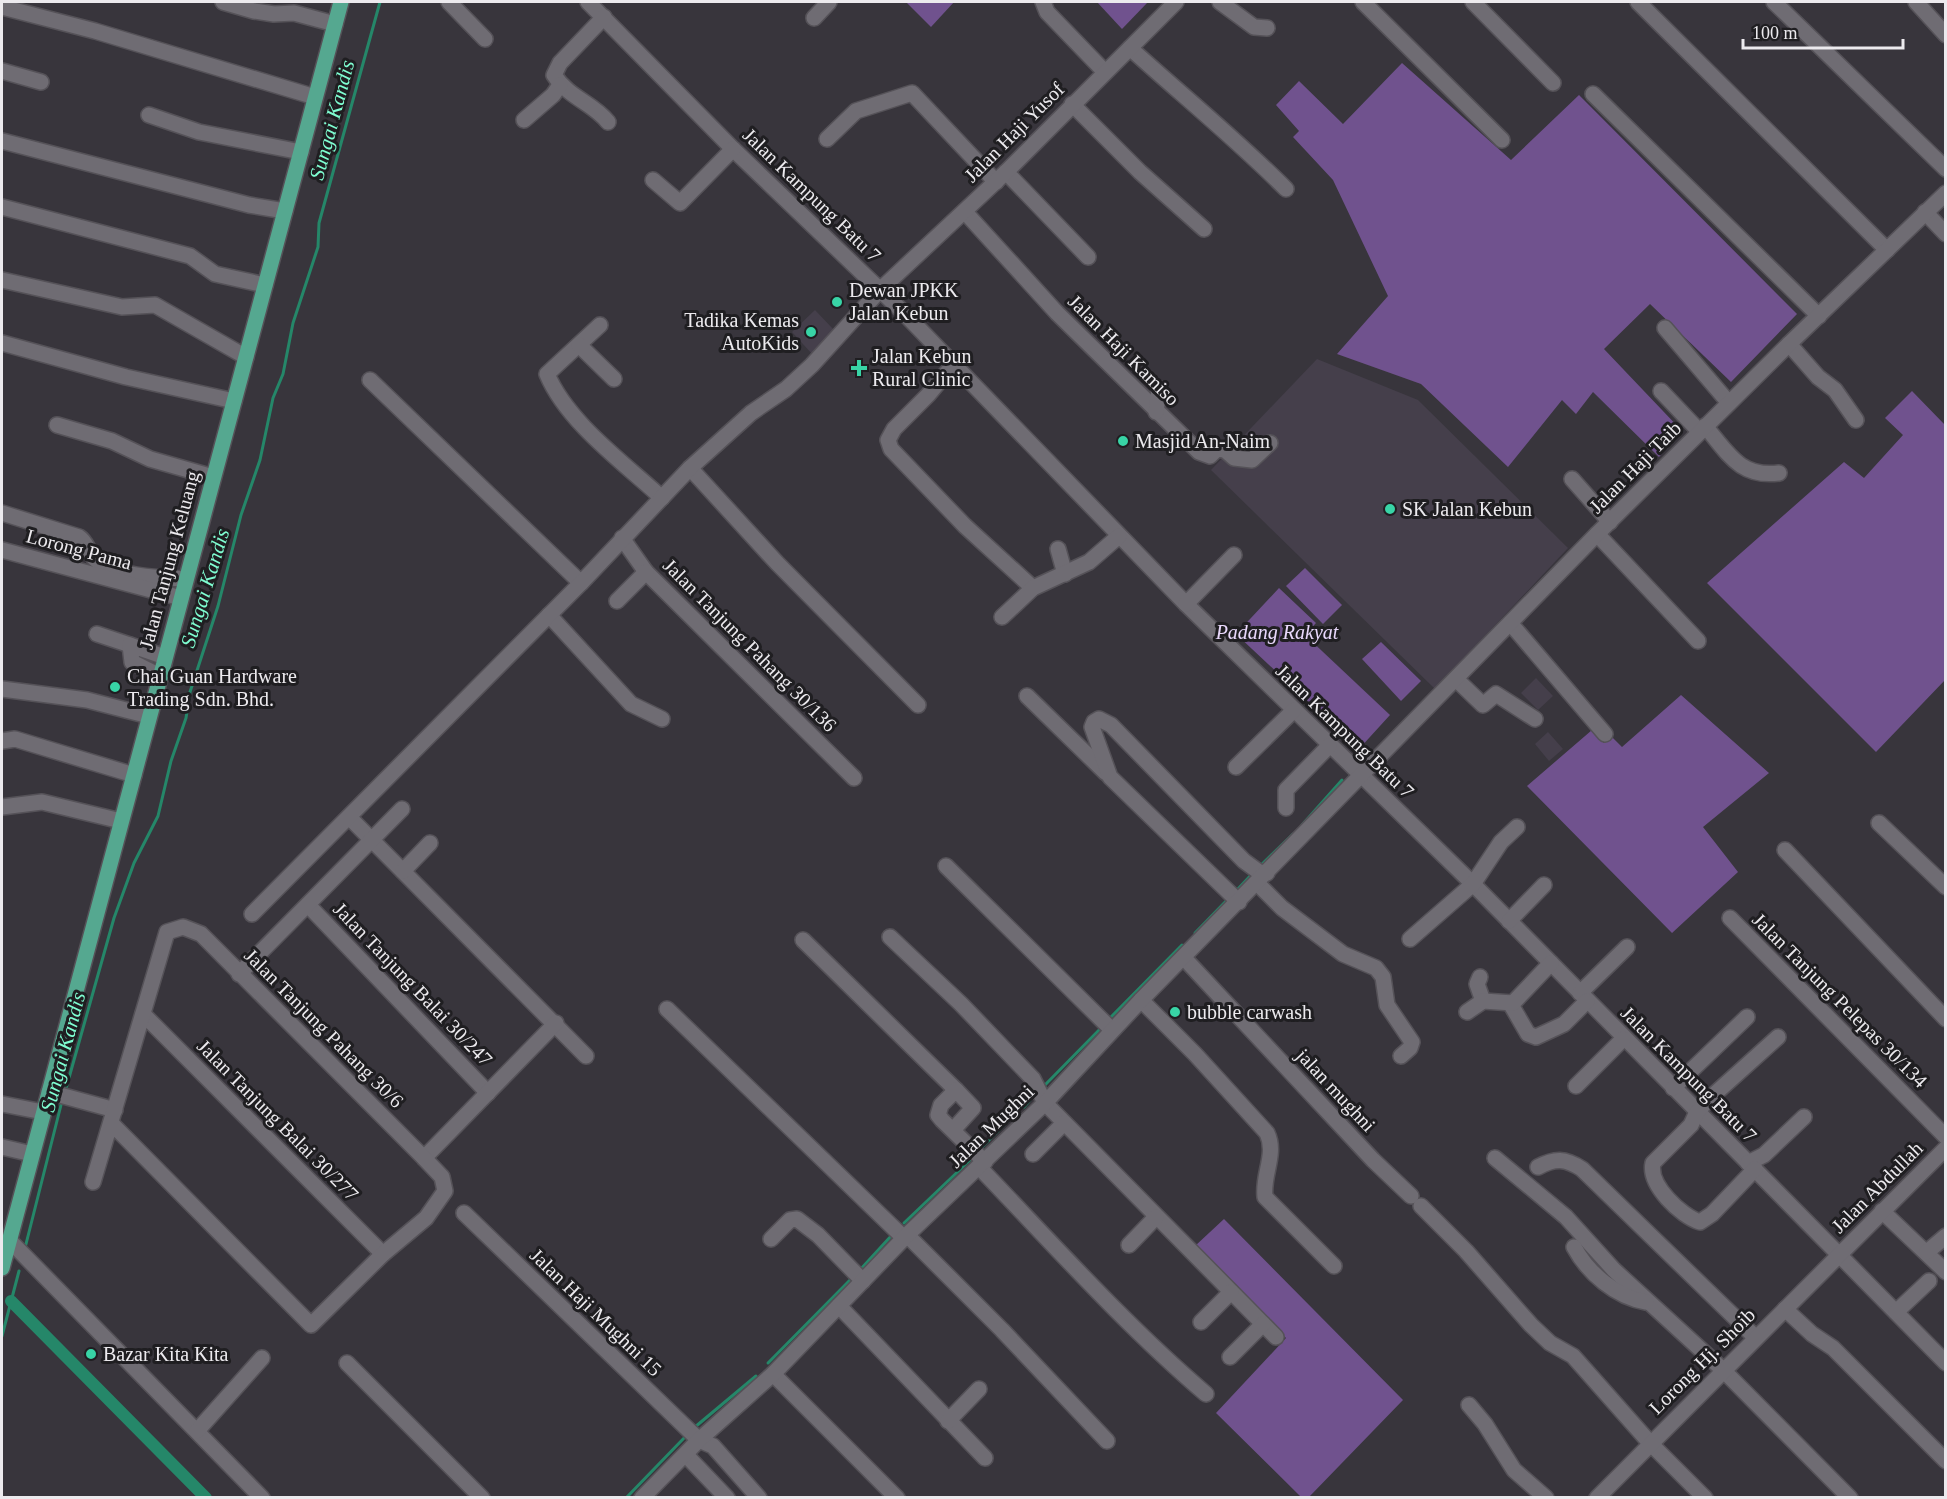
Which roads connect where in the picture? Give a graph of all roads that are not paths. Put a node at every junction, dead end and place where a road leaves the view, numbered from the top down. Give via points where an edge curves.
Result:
1 (224, 2) edge
2 (341, 2) edge
3 (449, 2) edge
4 (588, 2) edge
5 (829, 2) edge
6 (1043, 2) edge
7 (1176, 2) edge
8 (1220, 2) edge
9 (1363, 2) edge
10 (1473, 2) edge
11 (1638, 2) edge
12 (1774, 2) edge
13 (1916, 2) edge
14 (2, 7) edge
15 (604, 17) junction
16 (814, 18) dead end
17 (328, 22) junction
18 (1267, 28) dead end
19 (1946, 35) edge
20 (485, 39) dead end
21 (1130, 48) junction
22 (2, 71) edge
23 (1104, 71) junction
24 (41, 82) dead end
25 (1553, 83) dead end
26 (561, 85) junction
27 (1593, 94) dead end
28 (315, 98) junction
29 (1072, 104) junction
30 (150, 115) dead end
31 (524, 120) dead end
32 (608, 122) dead end
33 (827, 139) dead end
34 (1502, 140) dead end
35 (2, 141) edge
36 (733, 149) junction
37 (301, 152) junction
38 (1946, 169) edge
39 (1001, 177) junction
40 (653, 180) dead end
41 (1286, 189) dead end
42 (1946, 193) edge
43 (2, 207) edge
44 (285, 211) junction
45 (965, 212) junction
46 (1925, 212) junction
47 (1204, 230) dead end
48 (1946, 234) edge
49 (1887, 250) junction
50 (1088, 257) dead end
51 (2, 280) edge
52 (258, 283) junction
53 (880, 290) junction
54 (1819, 316) junction
55 (600, 325) dead end
56 (1665, 328) dead end
57 (2, 343) edge
58 (1788, 344) junction
59 (579, 345) junction
60 (238, 352) junction
61 (954, 364) junction
62 (614, 379) dead end
63 (370, 380) dead end
64 (1159, 389) dead end
65 (1661, 392) dead end
66 (224, 399) junction
67 (1729, 403) junction
68 (1156, 412) junction
69 (1856, 420) dead end
70 (57, 425) dead end
71 (1702, 429) junction
72 (1270, 443) dead end
73 (690, 468) junction
74 (1779, 473) dead end
75 (213, 477) junction
76 (1572, 479) dead end
77 (662, 498) junction
78 (2, 513) edge
79 (1610, 522) junction
80 (1598, 534) junction
81 (1119, 536) junction
82 (622, 538) junction
83 (1058, 549) dead end
84 (2, 550) edge
85 (1234, 555) dead end
86 (646, 572) junction
87 (1065, 574) junction
88 (186, 579) junction
89 (581, 583) junction
90 (1032, 588) junction
91 (173, 596) junction
92 (617, 601) dead end
93 (1186, 604) junction
94 (549, 615) junction
95 (1002, 617) dead end
96 (1511, 624) junction
97 (97, 634) dead end
98 (1698, 641) dead end
99 (130, 645) junction
100 (165, 657) junction
101 (160, 676) junction
102 (1457, 680) junction
103 (2, 689) edge
104 (1028, 696) dead end
105 (918, 705) dead end
106 (1294, 710) junction
107 (141, 714) junction
108 (662, 719) dead end
109 (1535, 719) dead end
110 (1605, 734) dead end
111 (2, 741) edge
112 (1329, 746) junction
113 (1236, 767) dead end
114 (124, 772) junction
115 (1110, 777) junction
116 (1361, 777) junction
117 (854, 778) dead end
118 (2, 807) edge
119 (402, 808) dead end
120 (1286, 808) dead end
121 (349, 817) junction
122 (113, 818) junction
123 (1879, 823) dead end
124 (1516, 827) dead end
125 (371, 840) junction
126 (430, 843) dead end
127 (1785, 850) dead end
128 (946, 866) dead end
129 (403, 871) junction
130 (1259, 874) junction
131 (1473, 884) junction
132 (1544, 885) dead end
133 (1946, 887) edge
134 (1234, 897) junction
135 (308, 905) junction
136 (252, 914) dead end
137 (1730, 918) dead end
138 (1509, 921) junction
139 (890, 937) dead end
140 (1410, 939) dead end
141 (803, 940) dead end
142 (1628, 947) dead end
143 (1184, 958) junction
144 (1551, 963) junction
145 (239, 974) junction
146 (1480, 976) dead end
147 (1584, 997) junction
148 (1141, 1000) junction
149 (1484, 1001) junction
150 (1510, 1003) junction
151 (667, 1009) dead end
152 (1467, 1012) dead end
153 (143, 1014) junction
154 (1747, 1017) dead end
155 (1946, 1019) edge
156 (556, 1023) junction
157 (1112, 1030) junction
158 (1778, 1037) dead end
159 (1623, 1039) junction
160 (586, 1056) dead end
161 (1401, 1056) dead end
162 (1576, 1086) dead end
163 (1673, 1088) junction
164 (956, 1090) junction
165 (488, 1092) junction
166 (59, 1094) junction
167 (1045, 1103) junction
168 (2, 1104) edge
169 (44, 1112) junction
170 (1697, 1112) junction
171 (113, 1117) junction
172 (1804, 1117) dead end
173 (1064, 1123) junction
174 (953, 1130) junction
175 (1946, 1137) edge
176 (2, 1147) edge
177 (1946, 1148) edge
178 (32, 1154) junction
179 (1032, 1154) dead end
180 (424, 1158) junction
181 (1495, 1158) dead end
182 (982, 1164) junction
183 (1751, 1166) junction
184 (1538, 1167) dead end
185 (93, 1182) dead end
186 (1882, 1211) junction
187 (464, 1213) dead end
188 (1156, 1218) junction
189 (905, 1236) junction
190 (1946, 1236) edge
191 (771, 1239) dead end
192 (9, 1240) junction
193 (1129, 1245) dead end
194 (1574, 1247) dead end
195 (1927, 1252) junction
196 (383, 1254) junction
197 (1839, 1255) junction
198 (1334, 1266) dead end
199 (2, 1268) edge
200 (1946, 1272) edge
201 (861, 1279) junction
202 (1929, 1281) dead end
203 (1231, 1292) junction
204 (1649, 1302) junction
205 (839, 1306) junction
206 (1785, 1309) junction
207 (1896, 1312) junction
208 (1201, 1322) dead end
209 (1263, 1324) junction
210 (1276, 1337) dead end
211 (1755, 1337) junction
212 (1230, 1357) dead end
213 (262, 1358) dead end
214 (347, 1363) dead end
215 (1946, 1363) edge
216 (1722, 1369) junction
217 (773, 1374) junction
218 (979, 1389) dead end
219 (1206, 1394) dead end
220 (1469, 1405) dead end
221 (948, 1421) junction
222 (197, 1431) junction
223 (699, 1440) junction
224 (1107, 1441) dead end
225 (1650, 1443) junction
226 (686, 1455) junction
227 (985, 1458) dead end
228 (1946, 1461) edge
229 (1600, 1496) edge
230 (262, 1497) edge
231 (482, 1497) edge
232 (642, 1497) edge
233 (727, 1497) edge
234 (759, 1497) edge
235 (897, 1497) edge
236 (1546, 1497) edge
237 (1705, 1497) edge
238 (1850, 1497) edge

1 - 17 street via 254,11 294,13
2 - 17 main road, Jalan Tanjung Keluang
3 - 20 street
4 - 15 street, Jalan Kampung Batu 7
5 - 16 street
6 - 23 street via 1047,12
7 - 21 street, Jalan Haji Yusof
8 - 18 street via 1254,27
9 - 34 street
10 - 25 street
11 - 49 street
12 - 38 street
13 - 19 street
14 - 28 street
15 - 26 street via 560,63 554,75
15 - 36 street, Jalan Kampung Batu 7
17 - 28 main road, Jalan Tanjung Keluang
21 - 23 street, Jalan Haji Yusof
21 - 41 street via 1233,136
22 - 24 street
23 - 29 street, Jalan Haji Yusof
26 - 31 street
26 - 32 street
27 - 54 street
28 - 37 main road, Jalan Tanjung Keluang
29 - 39 street, Jalan Haji Yusof
29 - 47 street
30 - 37 street via 199,132
33 - 39 street via 856,111 912,93
35 - 44 street via 249,206
36 - 40 street via 680,203
36 - 53 street, Jalan Kampung Batu 7
37 - 44 main road, Jalan Tanjung Keluang
39 - 45 street, Jalan Haji Yusof
39 - 50 street
42 - 46 street, Jalan Haji Taib
43 - 52 street via 190,256 215,274
44 - 52 main road, Jalan Tanjung Keluang
45 - 53 street, Jalan Haji Yusof
45 - 68 street, Jalan Haji Kamiso via 1057,313
46 - 48 street
46 - 49 street, Jalan Haji Taib
49 - 54 street, Jalan Haji Taib
51 - 60 street via 122,307 155,305
52 - 60 main road, Jalan Tanjung Keluang
53 - 61 street, Jalan Kampung Batu 7
53 - 73 street, Jalan Haji Yusof via 812,365
54 - 58 street, Jalan Haji Taib
55 - 59 street
56 - 67 street
57 - 66 street
58 - 67 street, Jalan Haji Taib
58 - 69 street via 1835,390
59 - 62 street
59 - 77 street via 547,374 555,394
60 - 66 main road, Jalan Tanjung Keluang
61 - 81 street, Jalan Kampung Batu 7
61 - 90 street via 894,429 888,440 891,449 964,526
63 - 89 street
64 - 68 street
65 - 71 street
66 - 75 main road, Jalan Tanjung Keluang
67 - 71 street, Jalan Haji Taib
68 - 72 street, Jalan Haji Kamiso via 1199,452 1210,456 1225,450 1234,458 1252,460
70 - 75 street
71 - 74 street via 1744,469 1761,476
71 - 79 street, Jalan Haji Taib
73 - 77 street, Jalan Haji Yusof
73 - 105 street
75 - 88 main road, Jalan Tanjung Keluang
76 - 79 street
77 - 82 street, Jalan Haji Yusof
78 - 88 street via 79,537 96,560 126,573
79 - 80 street, Jalan Haji Taib
80 - 96 street, Jalan Haji Taib
80 - 98 street
81 - 87 street via 1089,562
81 - 93 street, Jalan Kampung Batu 7
82 - 86 street, Jalan Tanjung Pahang 30/136
82 - 89 street, Jalan Haji Yusof
83 - 87 street
84 - 91 street, Lorong Pama
85 - 93 street
86 - 92 street
86 - 117 street, Jalan Tanjung Pahang 30/136
87 - 90 street
88 - 91 main road, Jalan Tanjung Keluang
89 - 94 street, Jalan Haji Yusof
90 - 95 street
91 - 100 main road, Jalan Tanjung Keluang
93 - 106 street, Jalan Kampung Batu 7
94 - 108 street via 631,704
94 - 121 street, Jalan Haji Yusof
96 - 102 street, Jalan Haji Taib
96 - 110 street
97 - 99 street
99 - 100 street
99 - 101 street via 132,662
100 - 101 main road, Jalan Tanjung Keluang
101 - 107 main road, Jalan Tanjung Keluang
102 - 109 street via 1483,705 1496,694
102 - 116 street, Jalan Haji Taib
103 - 107 street via 87,700
104 - 115 street
106 - 112 street, Jalan Kampung Batu 7
106 - 113 street
107 - 114 main road, Jalan Tanjung Keluang
111 - 114 street via 15,739
112 - 116 street, Jalan Kampung Batu 7
112 - 120 street via 1287,790
114 - 122 main road, Jalan Tanjung Keluang
115 - 130 street via 1092,727 1100,719
115 - 134 street
116 - 130 street, Jalan Mughni
116 - 131 street, Jalan Kampung Batu 7
118 - 122 street via 42,802
119 - 125 street
121 - 125 street
121 - 136 street, Jalan Haji Yusof
122 - 166 main road, Jalan Tanjung Keluang
123 - 133 street
124 - 131 street
125 - 129 street
125 - 135 street
126 - 129 street
127 - 155 street
128 - 157 street
129 - 156 street
130 - 134 street, Jalan Mughni
130 - 161 street via 1282,908 1343,954 1383,977 1386,1005 1412,1042
131 - 138 street, Jalan Kampung Batu 7
131 - 140 street
132 - 138 street
134 - 143 street, Jalan Mughni
135 - 145 street
135 - 165 street, Jalan Tanjung Balai 30/247
137 - 175 street, Jalan Tanjung Pelepas 30/134
138 - 144 street, Jalan Kampung Batu 7
139 - 167 street via 1033,1078
141 - 164 street
142 - 147 street
143 - 148 street, Jalan Mughni
143 - 225 street, jalan mughni via 1373,1160 1466,1251 1531,1325 1550,1343 1573,1356
144 - 147 street, Jalan Kampung Batu 7
144 - 150 street
145 - 153 street, Jalan Tanjung Pahang 30/6 via 201,934 183,927 167,932
145 - 180 street, Jalan Tanjung Pahang 30/6
146 - 149 street via 1477,984
147 - 150 street via 1564,1024 1536,1037 1526,1031
147 - 159 street, Jalan Kampung Batu 7
148 - 157 street, Jalan Mughni
148 - 198 street via 1267,1133 1271,1148 1263,1185 1265,1197
149 - 150 street
149 - 152 street
151 - 189 street
153 - 171 street
153 - 196 street, Jalan Tanjung Balai 30/277
154 - 163 street
156 - 160 street
156 - 165 street
157 - 167 street, Jalan Mughni
158 - 170 street
159 - 162 street
159 - 163 street, Jalan Kampung Batu 7
163 - 170 street, Jalan Kampung Batu 7
164 - 174 street via 941,1105 939,1115
164 - 174 street via 973,1108
165 - 180 street
166 - 169 main road, Jalan Tanjung Keluang
166 - 171 street
167 - 173 street
167 - 182 street, Jalan Mughni
168 - 169 street
169 - 178 main road, Jalan Tanjung Keluang
170 - 183 street, Jalan Kampung Batu 7
170 - 183 street via 1691,1125 1653,1163 1652,1169 1657,1183 1687,1218 1700,1222 1712,1214
171 - 185 street
171 - 196 street via 311,1325
172 - 183 street
173 - 179 street
173 - 188 street
174 - 182 street
176 - 178 street
177 - 186 street, Jalan Abdullah
178 - 192 main road, Jalan Tanjung Keluang
180 - 196 street, Jalan Tanjung Pahang 30/6 via 442,1178 445,1191 433,1210
181 - 204 street via 1566,1217
182 - 189 street, Jalan Mughni
182 - 219 street via 1101,1294
183 - 197 street, Jalan Kampung Batu 7
184 - 211 street via 1562,1159 1582,1169
186 - 195 street
186 - 197 street, Jalan Abdullah
187 - 223 street, Jalan Haji Mughni 15
188 - 193 street
188 - 203 street
189 - 201 street, Jalan Mughni
189 - 224 street via 1002,1330
190 - 195 street
191 - 201 street via 790,1220 797,1219
192 - 199 main road, Jalan Tanjung Keluang
192 - 222 street
194 - 204 street via 1588,1269 1617,1291
195 - 200 street
197 - 206 street, Lorong Hj. Shoib
197 - 207 street, Jalan Kampung Batu 7
201 - 205 street, Jalan Mughni
202 - 207 street
203 - 208 street
203 - 209 street
204 - 216 street
205 - 217 street, Jalan Mughni
205 - 221 street
206 - 211 street, Lorong Hj. Shoib
206 - 228 street via 1833,1348
207 - 215 street, Jalan Kampung Batu 7
209 - 210 street
209 - 212 street
211 - 216 street, Lorong Hj. Shoib
213 - 222 street
214 - 231 street
216 - 225 street, Lorong Hj. Shoib
216 - 238 street
217 - 223 street, Jalan Mughni
217 - 235 street
218 - 221 street
220 - 236 street via 1514,1470
221 - 227 street
222 - 230 street
223 - 226 street, Jalan Mughni
223 - 234 street, Jalan Haji Mughni 15 via 713,1446
225 - 229 street, Lorong Hj. Shoib
225 - 237 street, jalan mughni
226 - 232 street, Jalan Mughni
226 - 233 street

